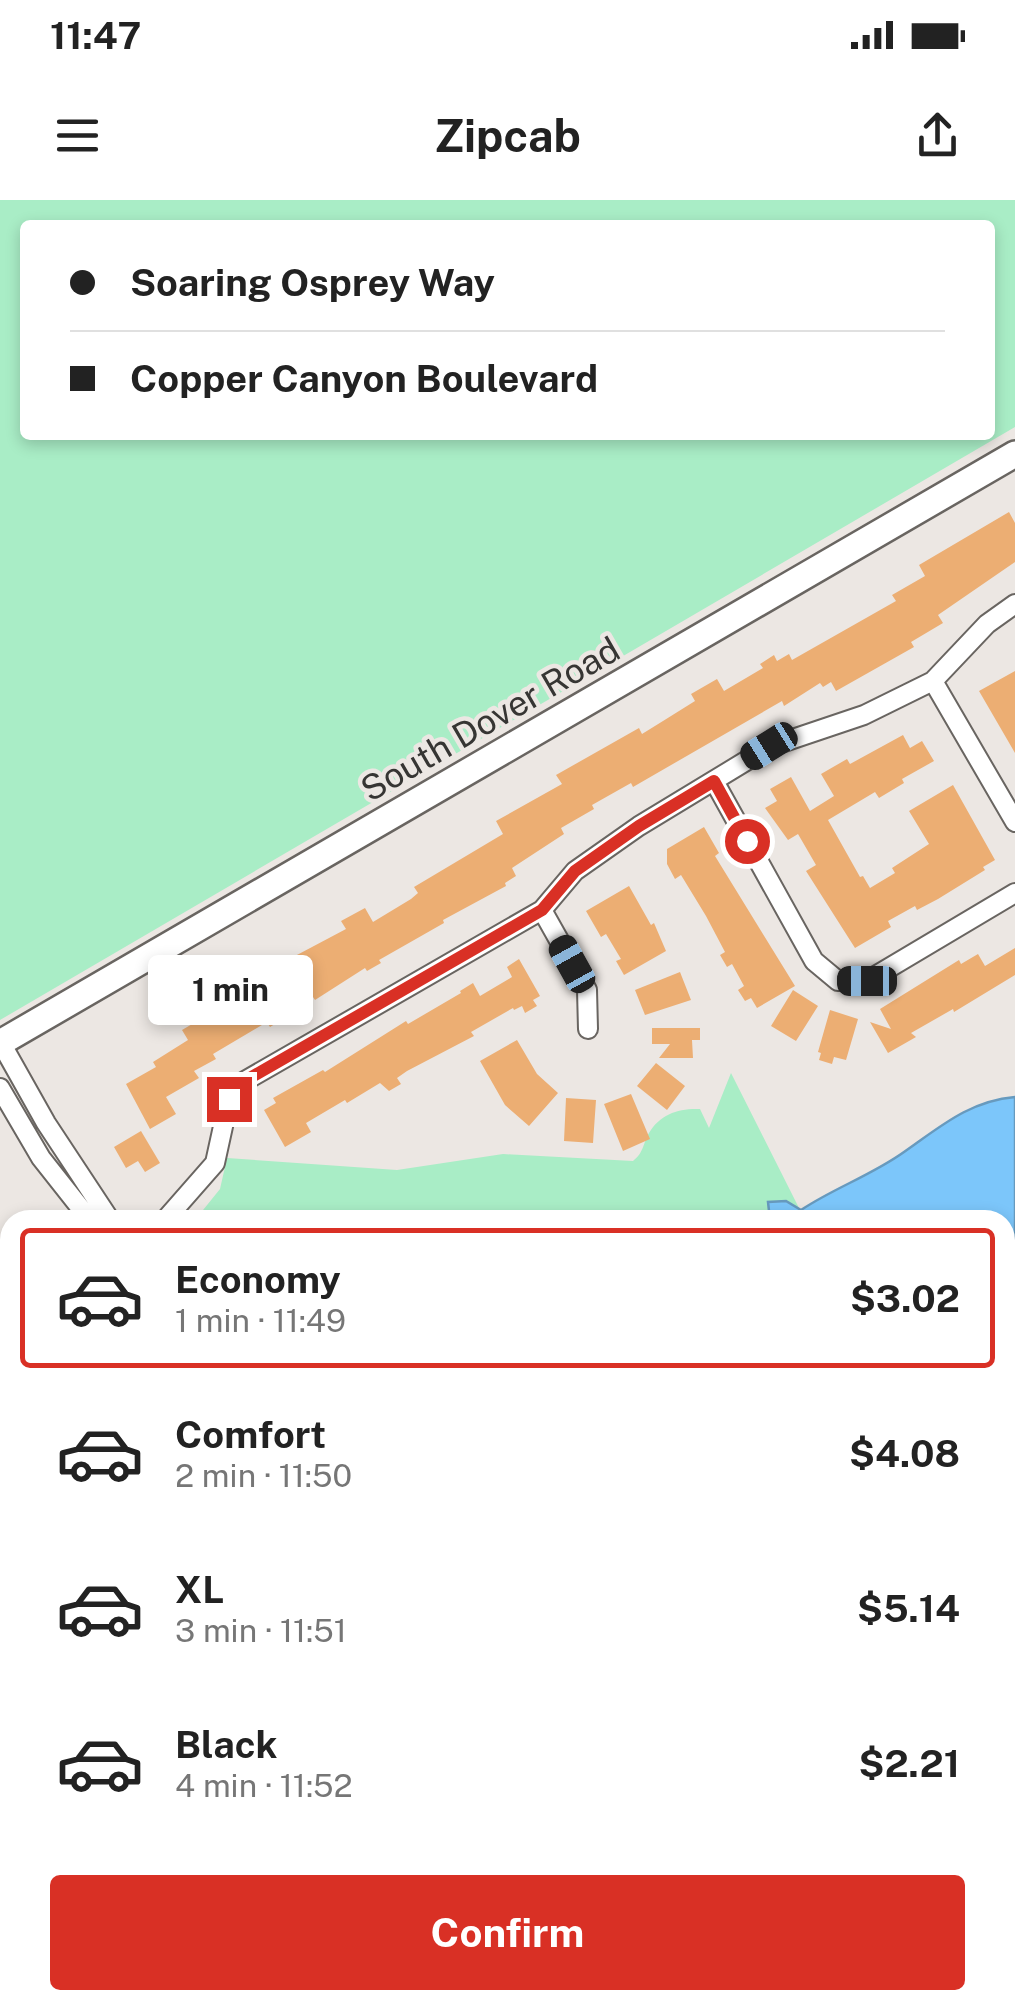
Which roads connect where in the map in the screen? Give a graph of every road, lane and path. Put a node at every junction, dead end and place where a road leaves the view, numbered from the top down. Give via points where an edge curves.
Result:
1 (1015, 454) edge
2 (1015, 604) edge
3 (933, 681) junction
4 (714, 781) junction
5 (1015, 822) edge
6 (1015, 893) edge
7 (542, 910) junction
8 (588, 1028) dead end
9 (0, 1043) edge
10 (0, 1088) edge
11 (82, 1210) edge
12 (103, 1210) edge
13 (174, 1210) edge

1 - 9 street, South Dover Road
2 - 3 street via 986,624
3 - 4 street via 864,714 769,746
3 - 5 street
4 - 6 street via 814,961 838,981 867,981
4 - 7 street via 575,871
7 - 8 street via 588,990
7 - 13 street via 243,1082 229,1099 215,1163
9 - 12 street
10 - 11 street via 41,1158

